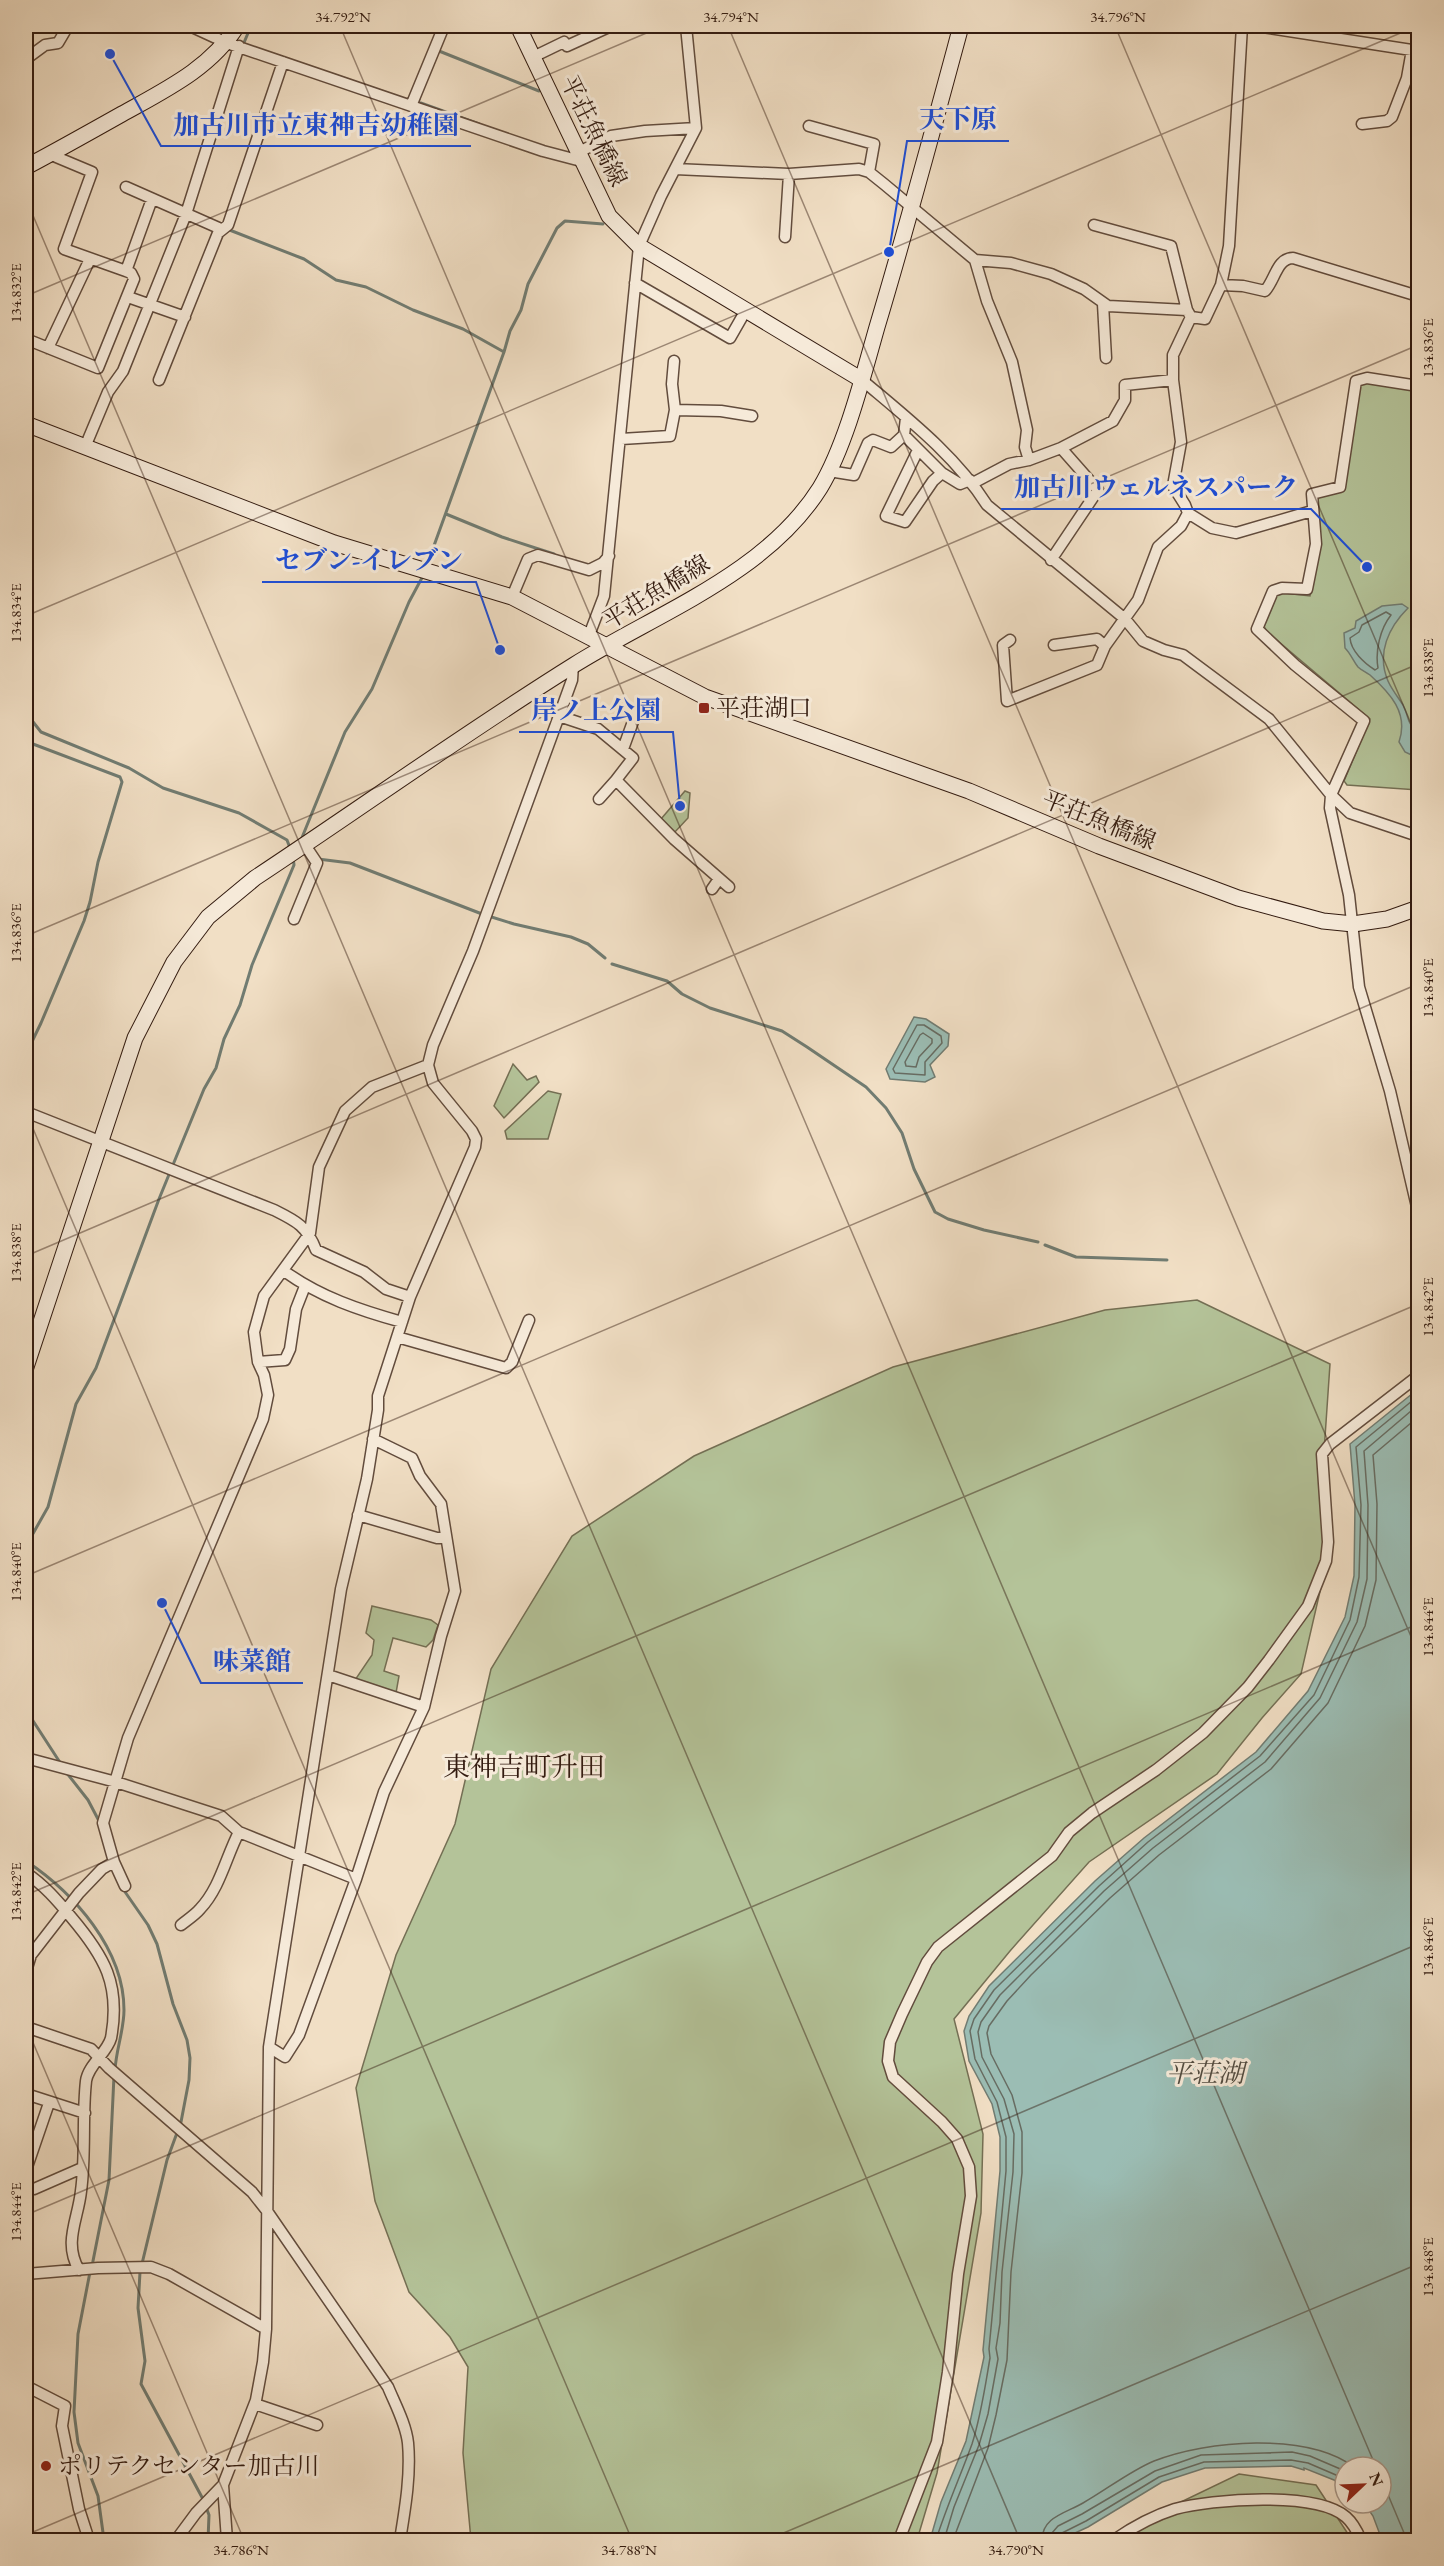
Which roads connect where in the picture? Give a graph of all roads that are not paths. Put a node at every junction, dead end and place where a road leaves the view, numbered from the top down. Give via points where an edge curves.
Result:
1 (68, 26) edge
2 (190, 26) edge
3 (237, 26) edge
4 (444, 26) edge
5 (518, 26) edge
6 (612, 26) edge
7 (686, 26) edge
8 (962, 26) edge
9 (1242, 26) edge
10 (1256, 26) edge
11 (233, 44) junction
12 (1415, 50) edge
13 (533, 57) junction
14 (26, 59) edge
15 (283, 62) junction
16 (411, 106) junction
17 (1362, 124) dead end
18 (809, 126) dead end
19 (696, 128) junction
20 (49, 154) junction
21 (582, 157) junction
22 (26, 166) edge
23 (675, 170) junction
24 (869, 172) junction
25 (789, 174) junction
26 (126, 187) dead end
27 (152, 199) junction
28 (912, 208) junction
29 (186, 214) junction
30 (1094, 225) dead end
31 (224, 227) junction
32 (785, 237) dead end
33 (639, 246) junction
34 (90, 259) junction
35 (975, 260) junction
36 (126, 271) junction
37 (635, 283) junction
38 (1221, 285) junction
39 (1419, 296) edge
40 (128, 297) junction
41 (149, 304) junction
42 (1103, 304) junction
43 (746, 310) junction
44 (1189, 314) junction
45 (185, 317) junction
46 (26, 339) edge
47 (48, 348) junction
48 (1106, 358) dead end
49 (674, 361) dead end
50 (159, 380) dead end
51 (862, 380) junction
52 (1173, 380) junction
53 (1419, 386) edge
54 (675, 410) junction
55 (752, 416) dead end
56 (906, 418) junction
57 (26, 424) edge
58 (904, 435) junction
59 (621, 439) junction
60 (85, 447) junction
61 (1061, 448) junction
62 (918, 450) junction
63 (1029, 460) junction
64 (829, 471) junction
65 (942, 473) junction
66 (972, 482) junction
67 (1312, 511) junction
68 (1188, 513) junction
69 (609, 556) junction
70 (1051, 560) junction
71 (512, 597) junction
72 (1125, 619) junction
73 (588, 638) junction
74 (1010, 640) dead end
75 (1054, 645) dead end
76 (1105, 646) junction
77 (605, 647) junction
78 (573, 665) junction
79 (560, 716) junction
80 (635, 716) dead end
81 (623, 749) junction
82 (616, 780) junction
83 (1331, 795) junction
84 (599, 799) dead end
85 (1419, 836) edge
86 (302, 853) junction
87 (719, 879) junction
88 (729, 887) dead end
89 (712, 889) dead end
90 (1419, 908) edge
91 (294, 919) dead end
92 (1353, 924) junction
93 (428, 1065) junction
94 (26, 1112) edge
95 (100, 1142) junction
96 (1419, 1211) edge
97 (310, 1233) junction
98 (284, 1271) junction
99 (305, 1286) junction
100 (410, 1297) junction
101 (529, 1320) dead end
102 (402, 1322) junction
103 (397, 1337) junction
104 (258, 1362) junction
105 (26, 1367) edge
106 (1419, 1376) edge
107 (373, 1439) junction
108 (358, 1515) junction
109 (445, 1538) junction
110 (328, 1675) junction
111 (424, 1707) junction
112 (26, 1758) edge
113 (116, 1782) junction
114 (239, 1832) junction
115 (298, 1855) junction
116 (113, 1862) junction
117 (26, 1873) edge
118 (356, 1879) junction
119 (125, 1886) dead end
120 (68, 1910) junction
121 (181, 1925) dead end
122 (28, 1953) edge
123 (26, 1971) edge
124 (26, 2027) edge
125 (269, 2047) junction
126 (100, 2057) junction
127 (26, 2094) edge
128 (49, 2103) junction
129 (85, 2113) junction
130 (82, 2168) junction
131 (26, 2170) edge
132 (26, 2187) edge
133 (267, 2211) junction
134 (79, 2270) junction
135 (26, 2274) edge
136 (266, 2329) junction
137 (26, 2386) edge
138 (255, 2404) junction
139 (317, 2425) dead end
140 (223, 2485) junction
141 (89, 2541) edge
142 (176, 2541) edge
143 (227, 2541) edge
144 (400, 2541) edge
145 (898, 2541) edge
146 (1114, 2541) edge
147 (1361, 2541) edge

1 - 14 street via 58,43 45,45
2 - 11 street
3 - 11 main road
4 - 16 street
5 - 13 main road, 平荘魚橋線
6 - 13 street
7 - 19 street
8 - 28 main road
9 - 38 street via 1229,246
10 - 12 street
11 - 15 street
11 - 20 main road via 185,78
11 - 29 street
12 - 17 street via 1392,117
13 - 21 main road, 平荘魚橋線
15 - 16 street
15 - 31 street
16 - 21 street via 543,151
18 - 24 street via 874,144
19 - 21 street via 611,136
19 - 23 street
20 - 22 main road
20 - 34 street via 92,172 64,249
21 - 33 main road, 平荘魚橋線 via 609,216
23 - 25 street
23 - 33 street
24 - 25 street via 845,169
24 - 28 street
25 - 32 street
26 - 27 street
27 - 29 street
27 - 36 street
28 - 35 street
28 - 51 main road
29 - 31 street
29 - 41 street
30 - 44 street via 1171,246
31 - 45 street
33 - 37 street
33 - 43 main road, 平荘魚橋線
34 - 36 street
34 - 47 street
35 - 42 street via 1011,263 1051,274
35 - 63 street via 1012,362 1027,430 1025,447
36 - 40 street via 134,279
37 - 43 street via 730,338
37 - 59 street
38 - 39 street via 1265,291 1282,262 1293,258
38 - 44 street via 1205,319
40 - 41 street
40 - 47 street via 98,368
41 - 45 street
41 - 60 street via 123,371 108,392
42 - 44 street
42 - 48 street
43 - 51 main road, 平荘魚橋線
44 - 52 street via 1173,355
45 - 50 street
46 - 47 street
49 - 54 street
51 - 56 street
51 - 64 main road, 平荘魚橋線
52 - 61 street via 1125,385 1125,400 1113,421
52 - 68 street via 1181,442 1173,486
53 - 67 street via 1367,378 1356,381 1340,487 1312,494
54 - 55 street
54 - 59 street via 670,436
56 - 58 street
56 - 66 street
57 - 60 main road
58 - 62 street
58 - 64 street via 891,447 873,440 868,443 854,475
59 - 69 street
60 - 71 main road via 334,543
61 - 63 street
61 - 70 street via 1098,490
62 - 65 street
62 - 65 street via 886,516 905,522
63 - 66 street via 1010,464
64 - 77 main road, 平荘魚橋線 via 805,510 762,553
65 - 66 street via 960,484
66 - 70 street via 987,505
67 - 68 street via 1236,533 1212,528
67 - 83 street via 1316,544 1307,589 1273,591 1257,629 1364,722
68 - 72 street via 1158,547
69 - 71 street via 589,570 538,555 528,559
69 - 73 street via 604,596
70 - 72 street
71 - 73 main road
72 - 76 street
72 - 83 street via 1143,641 1183,655 1269,719
73 - 77 main road
74 - 76 street via 1003,645 1008,700 1097,665
75 - 76 street via 1097,639
77 - 78 main road
77 - 92 main road, 平荘魚橋線 via 705,697 969,791 1130,858 1264,907
78 - 79 street
78 - 86 main road
79 - 81 street via 598,729
79 - 93 street
80 - 81 street
81 - 82 street via 633,758
82 - 84 street
82 - 87 street
83 - 85 street via 1350,813
83 - 92 street via 1330,808
86 - 91 street via 317,863
86 - 95 main road via 255,878 208,917 174,963 135,1038
87 - 88 street
87 - 89 street
90 - 92 main road, 平荘魚橋線 via 1387,919
92 - 96 street via 1359,987 1390,1091
93 - 97 street via 372,1087 345,1111 319,1167
93 - 100 street via 433,1083 476,1139
94 - 95 street
95 - 97 street via 274,1210
95 - 105 main road
97 - 98 street
97 - 100 street via 316,1250 364,1272 386,1289
98 - 99 street
98 - 104 street via 264,1296 254,1332
99 - 102 street via 349,1306
99 - 104 street via 285,1360
100 - 102 street
101 - 103 street via 507,1368
102 - 103 street
103 - 107 street via 378,1396
104 - 113 street via 268,1395 263,1419 128,1738
106 - 145 street via 1322,1454 1326,1561 1308,1606 1255,1678 1203,1733 1092,1813 1069,1832 1052,1856 938,1947 902,2014 888,2051 893,2077 957,2139 969,2167 971,2196 937,2442
107 - 108 street
107 - 109 street via 411,1458 441,1504
108 - 109 street
108 - 110 street via 341,1589
109 - 111 street via 455,1591
110 - 111 street
110 - 115 street
111 - 118 street via 384,1792
112 - 113 street
113 - 114 street via 221,1816
113 - 116 street via 103,1823
114 - 115 street
114 - 121 street via 201,1909
115 - 118 street
115 - 125 street
116 - 119 street
116 - 120 street via 102,1869
117 - 120 street
118 - 125 street via 298,2035 285,2057
120 - 122 street
120 - 126 street via 108,1968 113,2009 110,2040
122 - 123 street
124 - 126 street via 91,2049
125 - 133 street
126 - 129 street via 87,2078
126 - 133 street via 252,2192
127 - 128 street
128 - 129 street
128 - 131 street
129 - 130 street
130 - 132 street via 34,2189
130 - 134 street via 70,2250
133 - 136 street
133 - 144 street via 388,2387 400,2414 408,2443 407,2501
134 - 135 street
134 - 136 street via 151,2267
136 - 138 street
137 - 141 street via 65,2406 62,2426
138 - 139 street
138 - 140 street
140 - 142 street
140 - 143 street
146 - 147 street via 1136,2525 1175,2510 1217,2501 1276,2500 1331,2509 1346,2517

